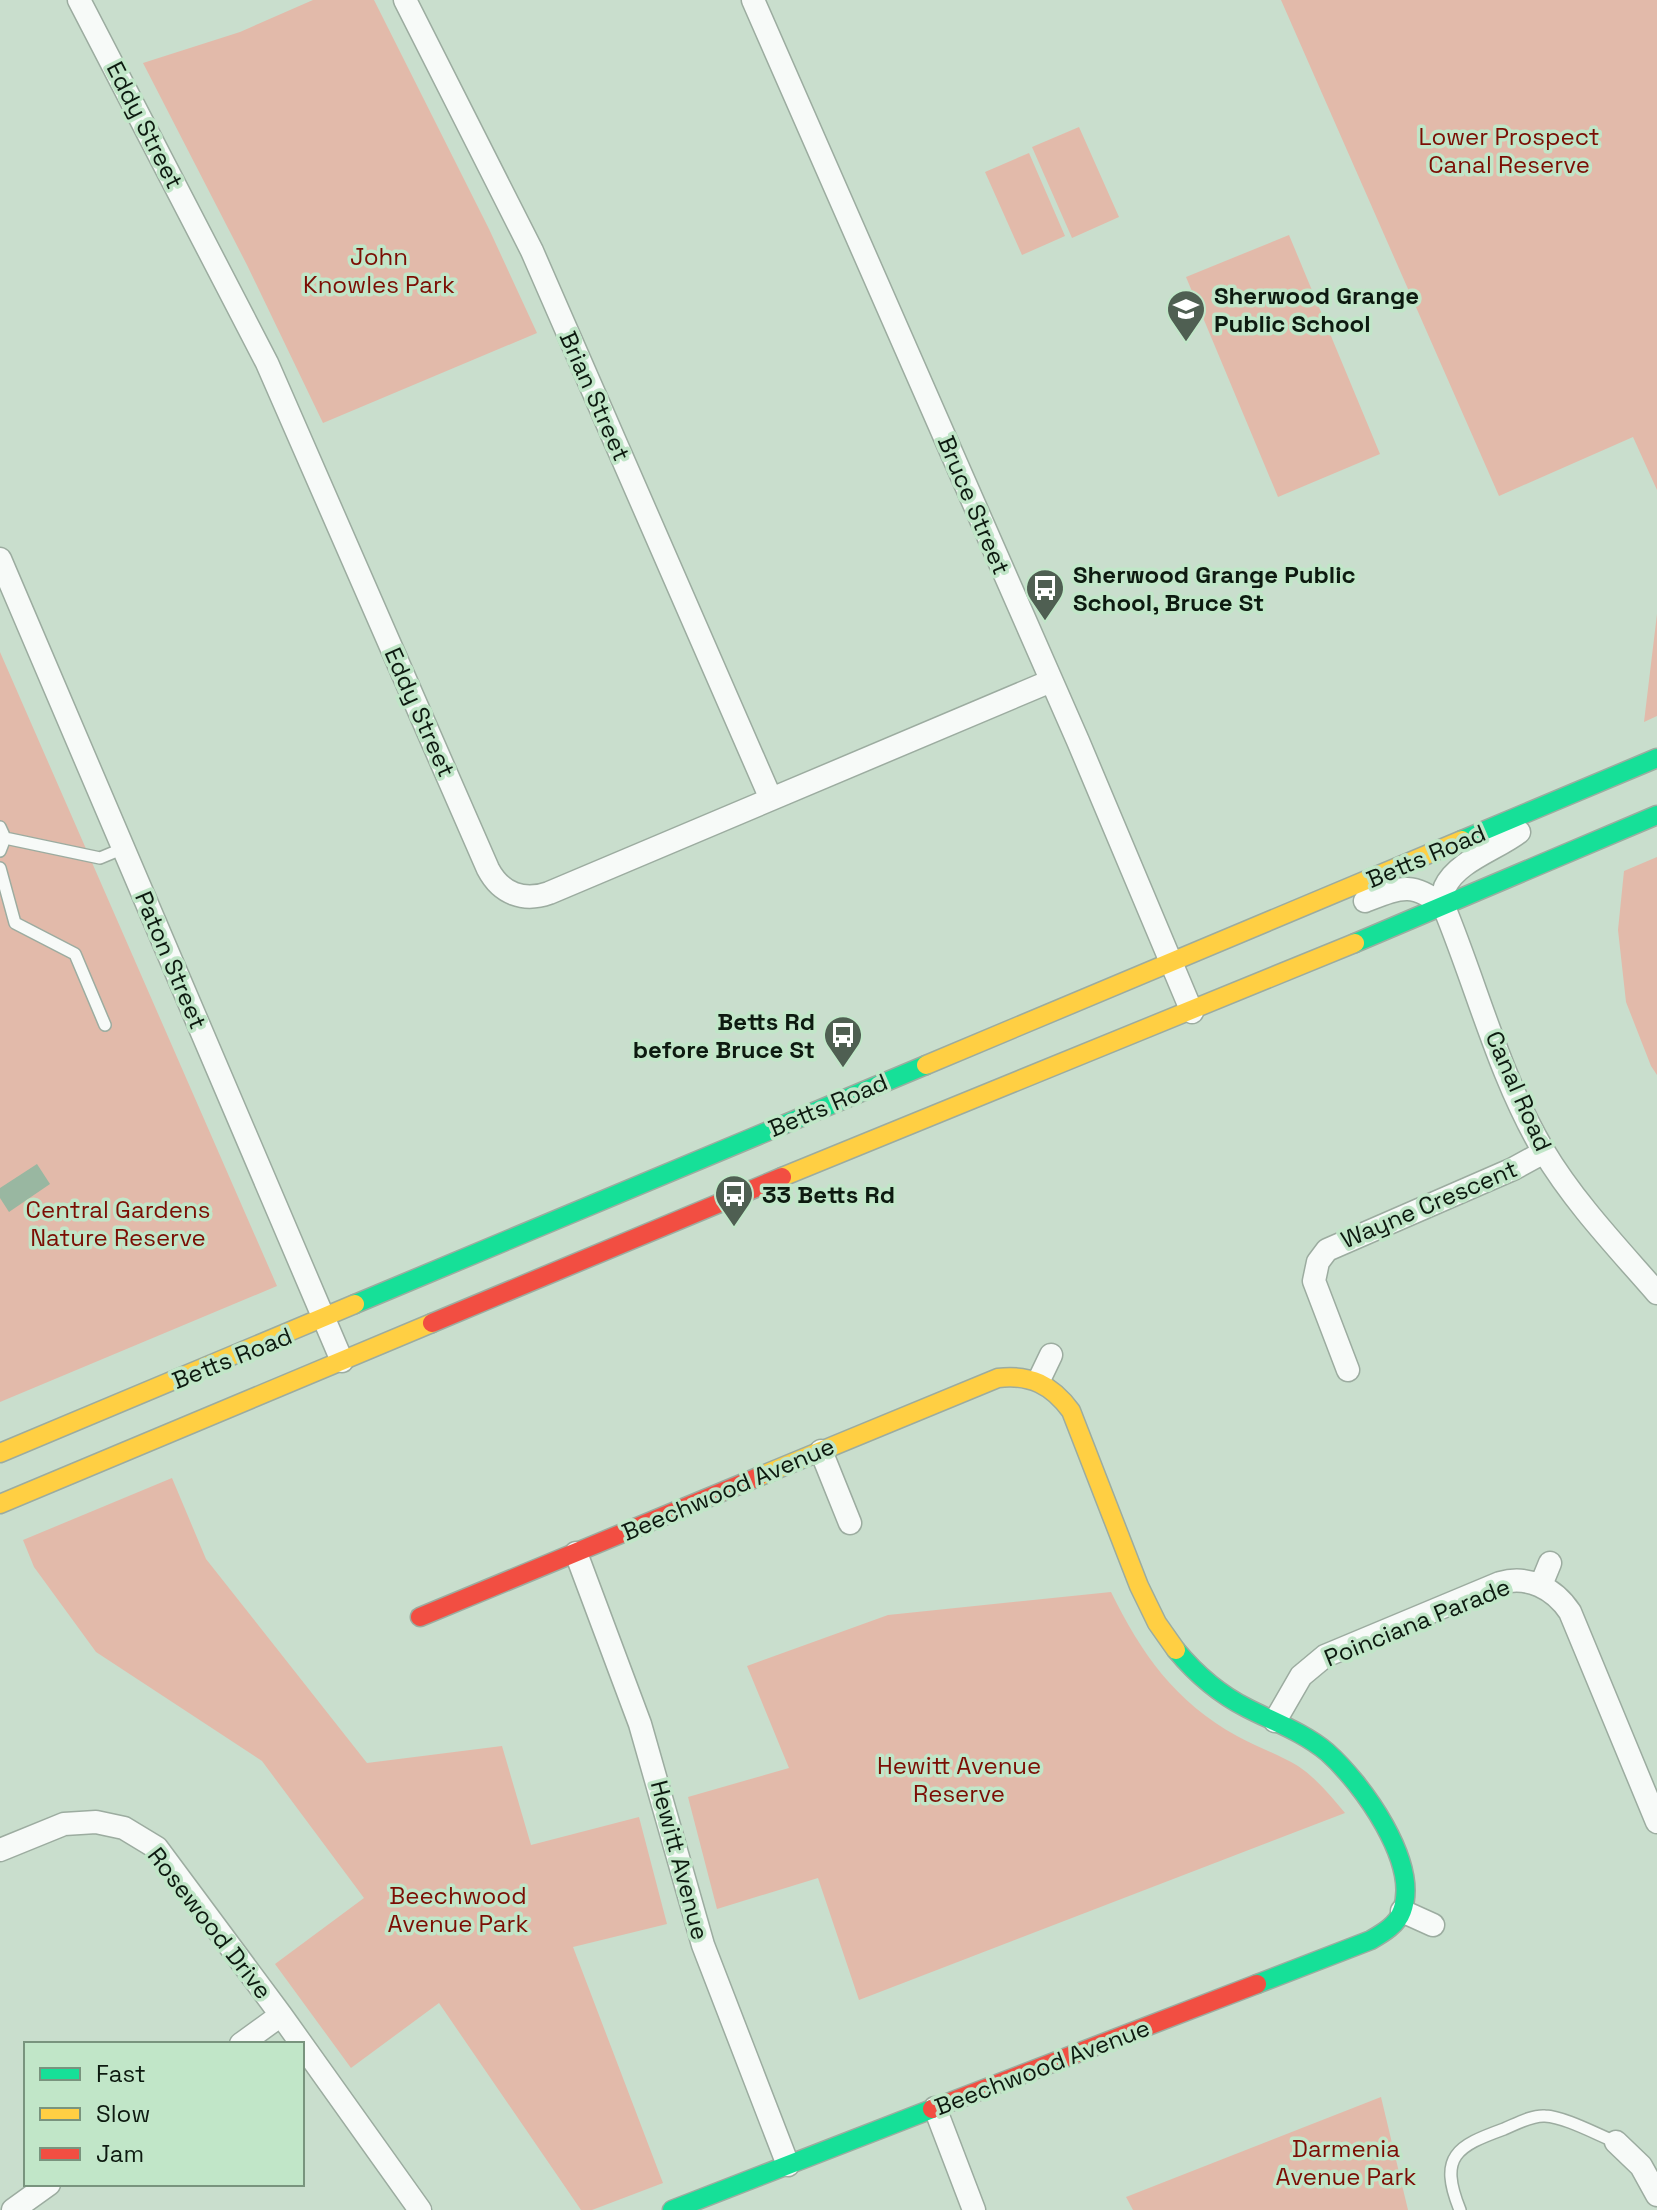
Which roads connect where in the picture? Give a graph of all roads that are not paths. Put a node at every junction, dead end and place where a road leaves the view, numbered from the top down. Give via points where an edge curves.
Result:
1 (79, 0) edge
2 (405, 0) edge
3 (753, 0) edge
4 (0, 559) edge
5 (1051, 681) junction
6 (1657, 758) edge
7 (771, 799) junction
8 (1538, 809) junction
9 (1657, 815) edge
10 (2, 832) edge
11 (124, 848) junction
12 (0, 851) edge
13 (0, 868) edge
14 (1309, 905) junction
15 (1444, 907) junction
16 (1171, 963) junction
17 (1192, 1012) junction
18 (105, 1025) dead end
19 (1544, 1152) junction
20 (1657, 1293) edge
21 (324, 1319) junction
22 (1051, 1355) dead end
23 (342, 1361) junction
24 (1348, 1370) dead end
25 (1039, 1380) junction
26 (821, 1451) junction
27 (0, 1453) edge
28 (0, 1504) edge
29 (850, 1523) dead end
30 (576, 1553) junction
31 (1550, 1563) dead end
32 (1541, 1585) junction
33 (420, 1617) dead end
34 (1275, 1721) junction
35 (1657, 1822) edge
36 (0, 1850) edge
37 (1402, 1911) junction
38 (1433, 1925) dead end
39 (281, 2015) junction
40 (244, 2042) edge
41 (300, 2042) edge
42 (304, 2047) edge
43 (935, 2108) junction
44 (1616, 2142) joint
45 (788, 2165) junction
46 (46, 2186) edge
47 (1657, 2195) edge
48 (13, 2210) edge
49 (420, 2210) edge
50 (672, 2210) edge
51 (974, 2210) edge
52 (1460, 2210) edge

1 - 7 street, Eddy Street via 267,363 498,884 516,895 538,897
2 - 7 street, Brian Street via 532,251
3 - 5 street, Bruce Street
4 - 11 street, Paton Street
5 - 7 street, Eddy Street
5 - 16 street, Bruce Street
6 - 8 main road, Betts Road
8 - 14 main road, Betts Road
8 - 15 street via 1518,834 1451,879 1443,894
9 - 15 main road, Betts Road
10 - 11 lane via 100,858
10 - 12 lane
11 - 21 street, Paton Street
13 - 18 lane via 15,923 75,954
14 - 15 street via 1346,909 1411,887
14 - 16 main road, Betts Road
15 - 17 main road, Betts Road
15 - 19 street, Canal Road via 1510,1081
16 - 17 street, Bruce Street
16 - 21 main road, Betts Road
17 - 23 main road, Betts Road
19 - 20 street, Canal Road via 1586,1212
19 - 24 street, Wayne Crescent via 1310,1259 1316,1290
21 - 23 street, Paton Street
21 - 27 main road, Betts Road
22 - 25 street
23 - 28 main road, Betts Road
25 - 26 main road, Beechwood Avenue via 1019,1375 998,1378
25 - 34 main road via 1071,1411 1141,1592 1165,1635 1220,1692
26 - 29 street
26 - 30 main road, Beechwood Avenue
30 - 33 main road, Beechwood Avenue
30 - 45 street, Hewitt Avenue via 644,1735 703,1945
31 - 32 street, Poinciana Parade
32 - 34 street, Poinciana Parade via 1500,1583 1334,1652 1301,1676
32 - 35 street, Poinciana Parade via 1570,1612
34 - 37 main road via 1327,1752 1378,1813 1405,1877
36 - 39 street, Rosewood Drive via 64,1824 96,1822 148,1841
37 - 38 street
37 - 43 main road, Beechwood Avenue via 1371,1940
39 - 40 street
39 - 41 street
42 - 49 street
43 - 45 main road, Beechwood Avenue
43 - 51 street
44 - 47 street via 1641,2166
44 - 52 lane via 1542,2115 1470,2141 1458,2152 1452,2169
45 - 50 main road, Beechwood Avenue
46 - 48 street

